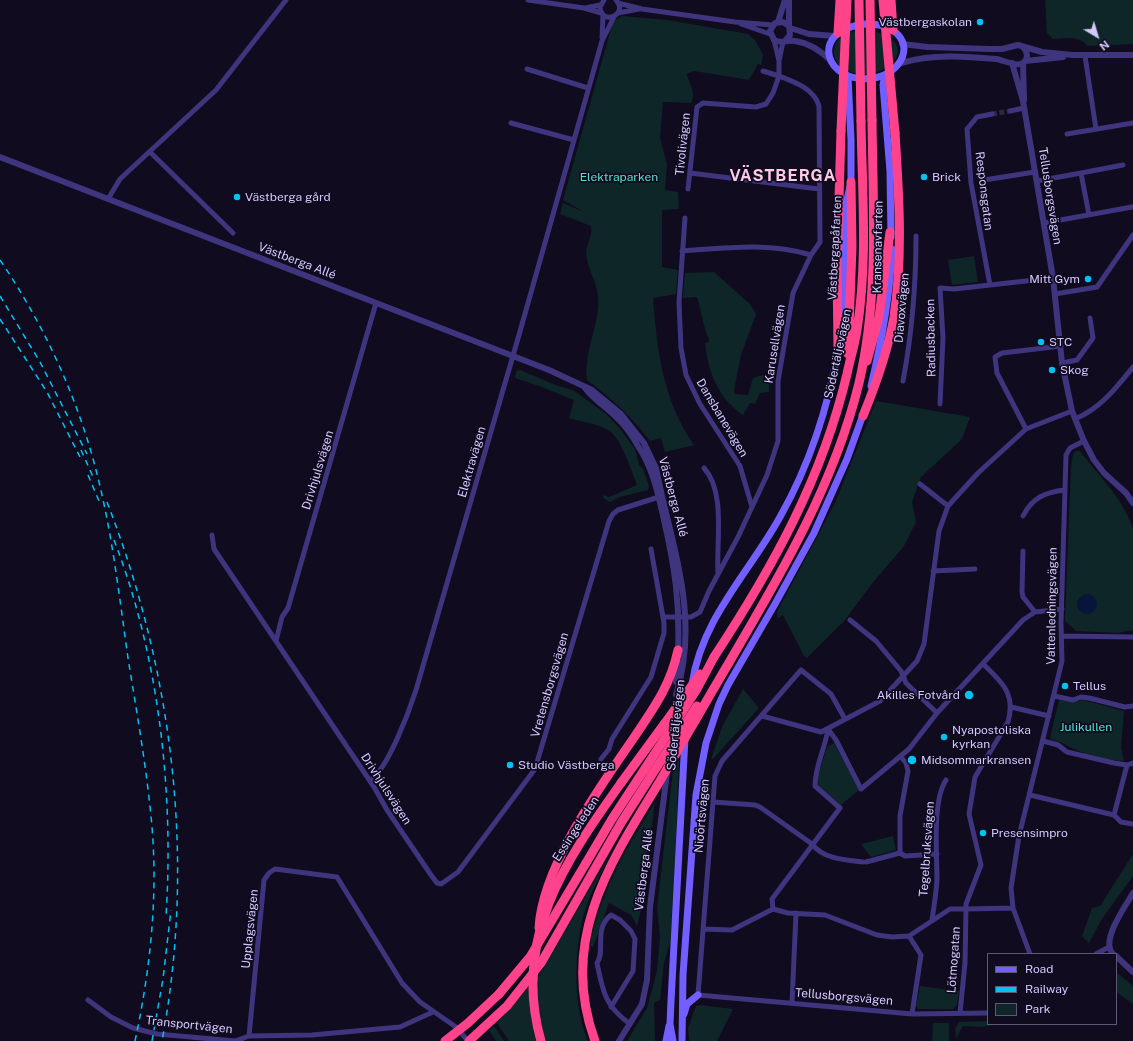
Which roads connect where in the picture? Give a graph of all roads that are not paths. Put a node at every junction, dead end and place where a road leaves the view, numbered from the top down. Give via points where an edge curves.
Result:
1 (286, 0) edge
2 (528, 0) edge
3 (785, 0) edge
4 (789, 0) edge
5 (840, 0) edge
6 (847, 0) edge
7 (859, 0) edge
8 (870, 0) edge
9 (883, 0) edge
10 (890, 0) edge
11 (617, 1) edge
12 (602, 2) edge
13 (584, 8) junction
14 (642, 9) junction
15 (602, 14) junction
16 (616, 15) junction
17 (735, 22) junction
18 (775, 23) junction
19 (790, 27) junction
20 (893, 30) junction
21 (770, 34) junction
22 (836, 34) junction
23 (602, 40) junction
24 (774, 40) junction
25 (784, 42) junction
26 (902, 44) junction
27 (1012, 47) junction
28 (1023, 47) junction
29 (1073, 55) junction
30 (1133, 55) edge
31 (1085, 56) junction
32 (779, 61) junction
33 (831, 61) junction
34 (1011, 62) junction
35 (1024, 62) junction
36 (901, 63) junction
37 (527, 69) dead end
38 (763, 71) dead end
39 (885, 75) junction
40 (779, 76) junction
41 (848, 76) junction
42 (588, 88) junction
43 (1024, 104) junction
44 (1010, 111) tunnel mouth
45 (992, 114) tunnel mouth
46 (511, 123) dead end
47 (1133, 123) edge
48 (1096, 129) junction
49 (1067, 134) dead end
50 (574, 140) junction
51 (150, 152) junction
52 (0, 157) edge
53 (1123, 165) dead end
54 (1035, 172) junction
55 (690, 173) junction
56 (1081, 173) junction
57 (984, 180) dead end
58 (1037, 181) junction
59 (851, 182) junction
60 (688, 189) dead end
61 (819, 189) junction
62 (108, 199) junction
63 (1132, 207) dead end
64 (1089, 215) junction
65 (685, 218) dead end
66 (1044, 223) junction
67 (890, 232) junction
68 (233, 233) dead end
69 (1133, 235) edge
70 (916, 236) dead end
71 (682, 251) junction
72 (810, 257) junction
73 (1053, 278) junction
74 (990, 285) junction
75 (1055, 294) junction
76 (376, 304) junction
77 (1090, 318) dead end
78 (1060, 346) junction
79 (838, 349) junction
80 (513, 357) junction
81 (1062, 363) junction
82 (849, 365) junction
83 (1133, 367) edge
84 (903, 381) dead end
85 (859, 383) junction
86 (940, 404) dead end
87 (1072, 411) junction
88 (863, 416) junction
89 (1075, 419) junction
90 (1026, 429) junction
91 (1084, 442) junction
92 (704, 468) dead end
93 (920, 484) dead end
94 (1064, 490) junction
95 (661, 496) junction
96 (1133, 503) edge
97 (948, 506) junction
98 (752, 507) junction
99 (1023, 516) dead end
100 (212, 536) dead end
101 (651, 549) dead end
102 (1023, 551) dead end
103 (975, 569) dead end
104 (933, 571) junction
105 (718, 574) junction
106 (1062, 609) junction
107 (1035, 612) junction
108 (682, 616) junction
109 (663, 617) junction
110 (850, 620) dead end
111 (1062, 636) junction
112 (1133, 637) edge
113 (276, 642) junction
114 (678, 650) junction
115 (734, 652) junction
116 (714, 657) junction
117 (983, 664) junction
118 (903, 677) junction
119 (676, 695) junction
120 (1054, 696) junction
121 (1133, 706) edge
122 (1010, 707) junction
123 (937, 713) junction
124 (762, 716) junction
125 (1049, 716) junction
126 (845, 719) junction
127 (828, 729) junction
128 (1043, 741) junction
129 (901, 757) junction
130 (601, 759) dead end
131 (1133, 763) edge
132 (1127, 764) junction
133 (946, 780) dead end
134 (370, 781) junction
135 (1030, 795) junction
136 (713, 802) junction
137 (1114, 815) junction
138 (1133, 824) edge
139 (812, 844) junction
140 (900, 853) junction
141 (937, 854) junction
142 (441, 884) joint
143 (1133, 893) edge
144 (1013, 908) junction
145 (773, 909) junction
146 (966, 909) junction
147 (796, 913) junction
148 (932, 920) junction
149 (539, 928) junction
150 (703, 929) junction
151 (909, 936) junction
152 (1109, 948) junction
153 (1030, 953) edge
154 (1098, 953) edge
155 (1112, 953) edge
156 (1117, 957) edge
157 (1133, 972) edge
158 (698, 995) junction
159 (88, 1000) dead end
160 (792, 1003) junction
161 (611, 1007) junction
162 (432, 1012) junction
163 (960, 1013) junction
164 (987, 1013) edge
165 (912, 1014) junction
166 (630, 1024) junction
167 (670, 1024) junction
168 (682, 1032) junction
169 (249, 1036) junction
170 (445, 1041) edge
171 (468, 1041) edge
172 (541, 1041) edge
173 (595, 1041) edge
174 (619, 1041) edge
175 (666, 1041) edge
176 (673, 1041) edge
177 (682, 1041) edge

1 - 51 street via 216,90
2 - 13 street
3 - 18 street
4 - 19 street
5 - 22 highway
6 - 79 highway, bridge via 837,268
7 - 82 highway, Södertäljevägen, bridge via 861,294 857,330
8 - 85 highway, Södertäljevägen, bridge via 873,287
9 - 88 highway, bridge via 900,210 897,280 894,317 877,383
10 - 20 highway
11 - 14 street
11 - 16 street via 620,8
12 - 13 street
12 - 15 street, Elektravägen
13 - 15 street
14 - 16 street via 627,10
14 - 17 street
15 - 16 street via 608,18
15 - 23 street, Elektravägen
16 - 23 street, Elektravägen
17 - 18 street
17 - 21 street
18 - 19 street via 783,22
18 - 21 street
19 - 22 street via 815,36
19 - 25 street via 790,35
20 - 22 main road via 865,24 853,25
20 - 26 main road
21 - 24 street
22 - 33 main road via 829,48
23 - 42 street, Elektravägen
24 - 25 street
24 - 32 street
25 - 32 street
25 - 33 street via 796,41 814,47
26 - 27 street via 990,49
26 - 36 main road via 904,52
27 - 28 street
27 - 34 street via 1007,54
28 - 29 street
28 - 35 street via 1027,52
29 - 31 street
29 - 35 street
30 - 31 street
31 - 48 street
32 - 40 street
33 - 41 main road via 839,71
34 - 35 street via 1017,65
34 - 36 street via 930,56
34 - 43 street, Tellusborgsvägen
35 - 43 street, Tellusborgsvägen
36 - 39 main road
37 - 42 street
38 - 40 street, Karusellvägen
39 - 41 main road via 872,78
39 - 67 main road, Kransenavfarten via 883,85 890,172
40 - 55 street, Tivolivägen via 766,104 756,107 703,103 697,107
40 - 61 street, Karusellvägen via 812,92 819,106
41 - 59 main road, Västbergapåfarten
42 - 50 street, Elektravägen
43 - 44 street
43 - 54 street, Tellusborgsvägen
45 - 74 street, Responsgatan via 976,117 967,128 970,183
46 - 50 street
47 - 48 street
48 - 49 street
50 - 80 street, Elektravägen
51 - 62 street via 120,179
51 - 68 street
52 - 62 street, Västberga Allé
53 - 56 street
54 - 57 street
54 - 58 street, Tellusborgsvägen
55 - 60 street, Tivolivägen
55 - 61 street
56 - 58 street
56 - 64 street
58 - 66 street, Tellusborgsvägen
59 - 79 main road, Västbergapåfarten via 846,204 843,317
59 - 82 highway
61 - 72 street, Karusellvägen via 820,242
62 - 76 street, Västberga Allé
63 - 64 street
64 - 66 street
65 - 71 street, Dansbanevägen
66 - 73 street, Tellusborgsvägen
67 - 85 highway via 877,327 871,353
67 - 88 main road, Kransenavfarten via 890,286 886,316
69 - 75 street via 1097,287
70 - 84 street, Diavoxvägen via 916,288
71 - 72 street via 751,246 777,247
71 - 98 street, Dansbanevägen via 679,302 681,348 686,375 700,404 740,466
72 - 98 street, Karusellvägen via 793,293 784,336 778,381 778,441 767,475
73 - 74 street, Radiusbacken
73 - 75 street, Tellusborgsvägen
74 - 86 street, Radiusbacken via 940,288 943,338
75 - 78 street, Tellusborgsvägen
76 - 80 street, Västberga Allé
76 - 113 street, Drivhjulsvägen
77 - 81 street via 1094,338 1077,360
78 - 81 street, Tellusborgsvägen
78 - 90 street via 1002,353 995,357 997,372
79 - 167 main road, Södertäljevägen via 830,392 795,488 780,517 716,614 703,641 694,670 686,723
80 - 95 street, Västberga Allé via 592,390 607,401 634,428 652,457
80 - 134 street, Elektravägen via 409,711 384,763
81 - 87 street, Tellusborgsvägen
82 - 116 highway, Södertäljevägen via 837,415 788,534 752,598
83 - 89 street via 1104,401
85 - 115 highway, Södertäljevägen via 836,456 817,500 779,576
87 - 89 street, Tellusborgsvägen
87 - 90 street
88 - 168 main road via 814,533 728,685 706,743 696,795 683,975
89 - 91 street, Tellusborgsvägen
90 - 97 street via 978,473
91 - 94 street, Vattenledningsvägen via 1070,448 1066,454
91 - 96 street, Tellusborgsvägen via 1104,473
92 - 105 street via 712,476 718,507
93 - 97 street
94 - 99 street via 1045,493 1028,507
94 - 106 street, Vattenledningsvägen
95 - 108 street, Västberga Allé via 682,580
95 - 142 street, Vretensborgsvägen via 618,510 609,521 535,769 458,872
97 - 104 street via 939,531
98 - 105 street, Karusellvägen
100 - 113 street, Drivhjulsvägen via 214,550
101 - 109 street
102 - 107 street via 1022,592
103 - 104 street
104 - 118 street via 922,650 914,666
105 - 108 street, Karusellvägen via 700,612 695,616
106 - 107 street
106 - 111 street, Vattenledningsvägen
107 - 117 street via 1023,620
108 - 109 street
108 - 114 street, Västberga Allé
108 - 119 street, Västberga Allé via 682,666
109 - 130 street via 664,633 651,677
110 - 118 street via 876,641
111 - 112 street
111 - 120 street, Vattenledningsvägen via 1062,661
113 - 134 street, Drivhjulsvägen
114 - 119 street, Västberga Allé
114 - 149 highway via 665,690 575,830 553,874 541,906
115 - 171 highway, bridge via 621,823 541,963 507,1006
115 - 173 highway, bridge via 612,861 590,914 582,957 582,986 587,1016
116 - 149 highway, Essingeleden, bridge via 596,817 566,865
116 - 170 highway, bridge via 697,689 616,813 530,957 500,994 468,1024
117 - 122 street via 1007,689
117 - 123 street
118 - 123 street
118 - 126 street via 880,701
119 - 166 street, Västberga Allé via 650,907 647,980 642,1004
120 - 121 street via 1073,700 1089,698 1125,707
120 - 125 street, Vattenledningsvägen
122 - 125 street
122 - 146 street via 1008,722 982,763 974,785 969,819 981,865
123 - 129 street
124 - 126 street, Nioörtsvägen via 801,670 831,694
124 - 127 street via 815,731
124 - 136 street, Nioörtsvägen via 717,769
125 - 128 street, Vattenledningsvägen
126 - 127 street
127 - 129 street via 861,789
127 - 139 street via 815,776 815,786 840,808
128 - 132 street via 1058,745 1068,752
128 - 135 street, Vattenledningsvägen
129 - 140 street via 908,771 900,816
131 - 132 street
132 - 137 street
133 - 141 street, Tegelbruksvägen via 942,786 937,819
134 - 142 street, Drivhjulsvägen via 431,875
135 - 137 street
135 - 144 street, Vattenledningsvägen via 1013,871
136 - 139 street via 760,807
136 - 150 street, Nioörtsvägen
137 - 138 street via 1121,822
139 - 140 street via 817,850 834,857 864,862
139 - 145 street via 772,900
140 - 141 street via 905,856
141 - 148 street, Tegelbruksvägen via 937,882
143 - 152 street via 1109,938
144 - 146 street
144 - 153 street, Vattenledningsvägen
145 - 147 street
145 - 150 street via 732,930
146 - 148 street via 950,909
146 - 163 street, Lötmogatan via 966,963
147 - 151 street via 825,915 885,936
147 - 160 street
148 - 151 street
149 - 172 highway, Essingeleden, bridge via 532,978 535,1022
150 - 158 street, Nioörtsvägen
151 - 165 street via 921,955
152 - 154 street
152 - 155 street
156 - 157 street
158 - 160 street, Tellusborgsvägen
158 - 168 main road via 684,1010
159 - 169 street, Transportvägen via 111,1017 133,1028 157,1034 235,1041
160 - 165 street, Tellusborgsvägen
161 - 161 street via 603,993 597,964 600,960 600,941 605,922 611,915 631,931 635,939 633,971
161 - 166 street
162 - 169 street via 400,1028 312,1035
162 - 169 street, Upplagsvägen via 402,983 337,877 275,870 264,880
162 - 171 street, Upplagsvägen via 456,1027
163 - 164 street, Tellusborgsvägen
163 - 165 street, Tellusborgsvägen
166 - 174 street, Västberga Allé
167 - 175 main road
167 - 176 main road, Södertäljevägen
168 - 177 main road

